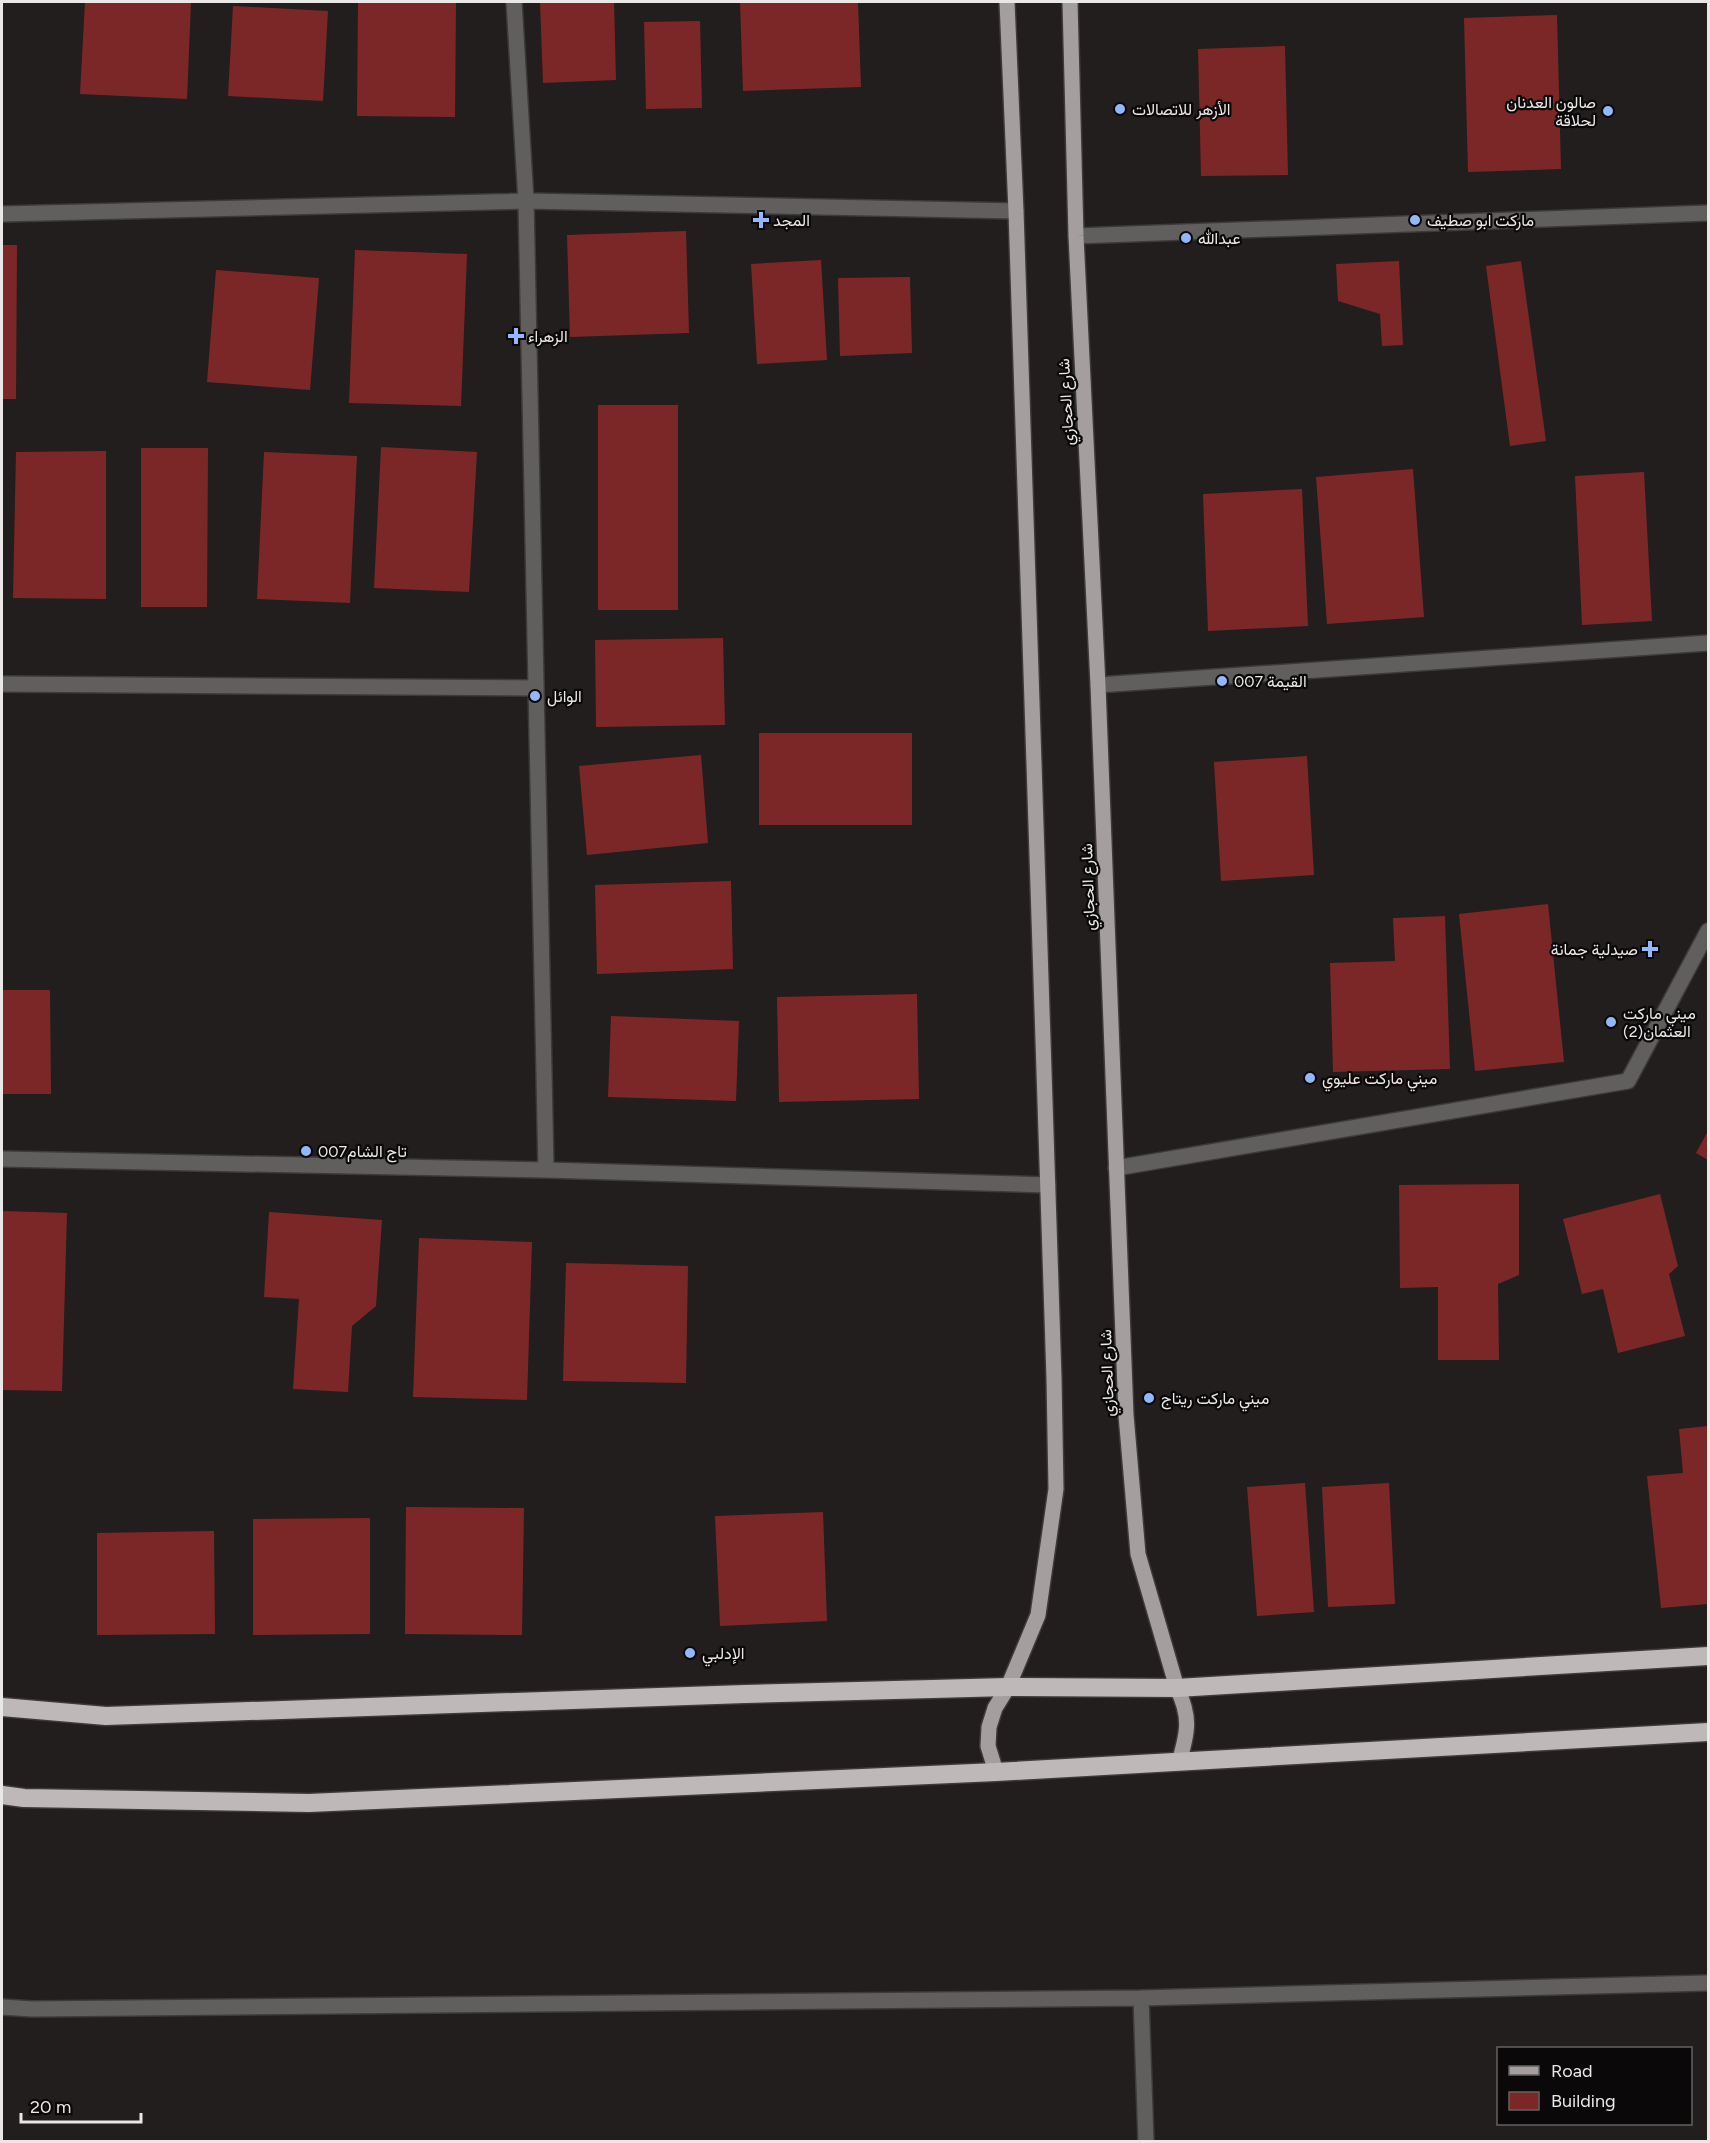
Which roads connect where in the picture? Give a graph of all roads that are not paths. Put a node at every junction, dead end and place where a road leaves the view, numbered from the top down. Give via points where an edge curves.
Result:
1 (514, 2) edge
2 (1007, 2) edge
3 (1070, 2) edge
4 (526, 201) junction
5 (1016, 211) junction
6 (1708, 213) edge
7 (2, 214) edge
8 (1076, 236) junction
9 (1708, 643) edge
10 (2, 684) edge
11 (1098, 685) junction
12 (536, 688) junction
13 (1708, 931) edge
14 (2, 1159) edge
15 (1116, 1168) junction
16 (546, 1170) junction
17 (1048, 1185) junction
18 (1708, 1656) edge
19 (1008, 1688) junction
20 (1177, 1689) junction
21 (2, 1707) edge
22 (1708, 1732) edge
23 (1179, 1762) junction
24 (996, 1772) junction
25 (2, 1795) edge
26 (1708, 1983) edge
27 (1141, 1998) junction
28 (2, 2007) edge
29 (1146, 2142) edge

1 - 4 street
2 - 5 main road
3 - 8 main road, شارع الحجازي
4 - 5 street
4 - 7 street
4 - 12 street
5 - 17 main road
6 - 8 street
8 - 11 main road, شارع الحجازي
9 - 11 street
10 - 12 street
11 - 15 main road, شارع الحجازي
12 - 16 street
13 - 15 street via 1628,1081
14 - 16 street
15 - 20 main road, شارع الحجازي via 1126,1415 1138,1554
16 - 17 street
17 - 19 main road via 1056,1489 1038,1615
18 - 20 highway
19 - 20 highway
19 - 21 highway via 105,1716
19 - 24 main road via 989,1727 988,1746
20 - 23 main road, شارع الحجازي via 1186,1707 1187,1720
22 - 23 highway
23 - 24 highway
24 - 25 highway via 309,1803
26 - 27 street
27 - 28 street
27 - 29 street

